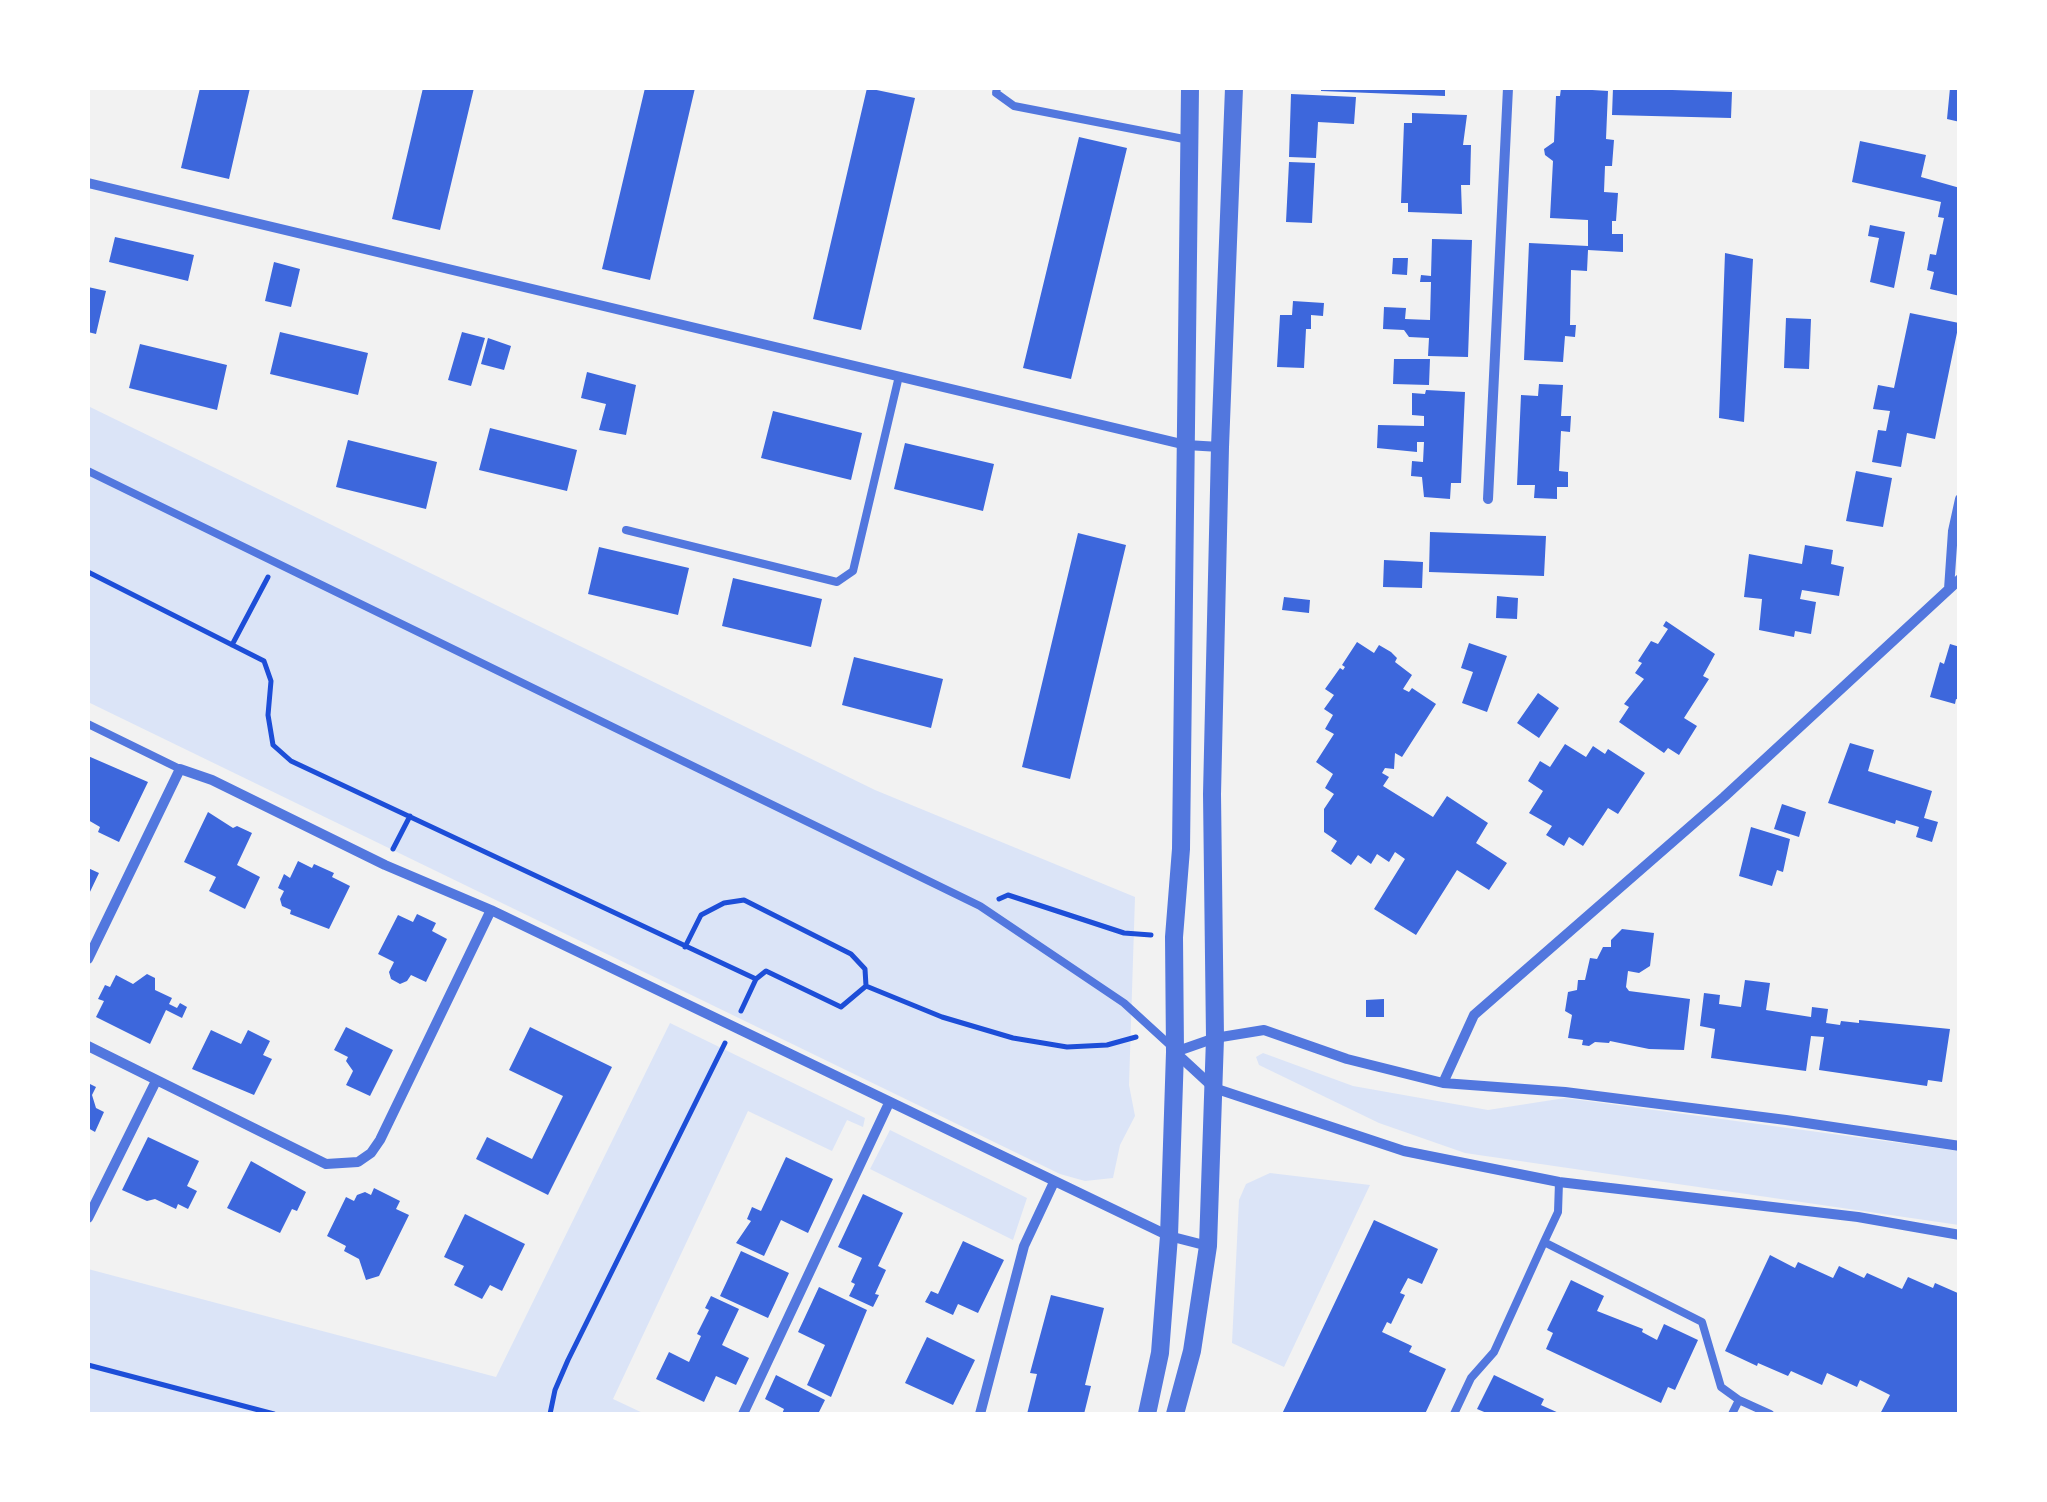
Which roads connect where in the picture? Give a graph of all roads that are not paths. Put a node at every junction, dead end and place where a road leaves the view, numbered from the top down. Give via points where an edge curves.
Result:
1 (997, 88) edge
2 (1190, 88) edge
3 (1234, 88) edge
4 (1508, 88) edge
5 (1189, 140) junction
6 (88, 183) edge
7 (899, 376) junction
8 (1186, 445) junction
9 (1220, 447) junction
10 (88, 471) edge
11 (1488, 499) dead end
12 (1960, 499) edge
13 (626, 530) dead end
14 (1960, 579) edge
15 (1949, 589) junction
16 (88, 724) edge
17 (180, 770) junction
18 (491, 910) junction
19 (88, 959) edge
20 (1215, 1038) junction
21 (88, 1046) edge
22 (1175, 1052) junction
23 (156, 1080) junction
24 (1443, 1083) junction
25 (1214, 1088) junction
26 (890, 1103) junction
27 (1960, 1146) edge
28 (1054, 1182) junction
29 (1559, 1182) junction
30 (88, 1218) edge
31 (1960, 1235) edge
32 (1169, 1236) junction
33 (1544, 1242) junction
34 (1208, 1246) junction
35 (1739, 1400) junction
36 (743, 1414) edge
37 (980, 1414) edge
38 (1147, 1414) edge
39 (1175, 1414) edge
40 (1454, 1414) edge
41 (1732, 1414) edge
42 (1770, 1414) edge

1 - 5 lane via 1014,106
2 - 5 street
3 - 9 street
4 - 11 street
5 - 8 street
6 - 7 street
7 - 8 street
7 - 13 lane via 853,571 837,582
8 - 9 street
8 - 22 street
9 - 20 street via 1212,794
10 - 22 lane via 980,906 1124,1002
12 - 15 street
14 - 15 street
15 - 24 street via 1474,1015
16 - 17 lane
17 - 18 street
17 - 19 street
18 - 23 street via 380,1140 358,1162 326,1164
18 - 26 street
20 - 22 street
20 - 24 street via 1264,1030
20 - 25 street
21 - 23 street
22 - 25 street
22 - 32 street
23 - 30 street
24 - 27 street via 1620,1099
25 - 29 street via 1404,1151
25 - 34 street
26 - 28 street
26 - 36 street
28 - 32 street
28 - 37 street via 1024,1246
29 - 31 street
29 - 33 lane via 1558,1212
32 - 34 street
32 - 38 street via 1160,1353
33 - 35 lane via 1702,1322 1721,1387
33 - 40 lane via 1494,1352
34 - 39 street
35 - 41 lane
35 - 42 lane

